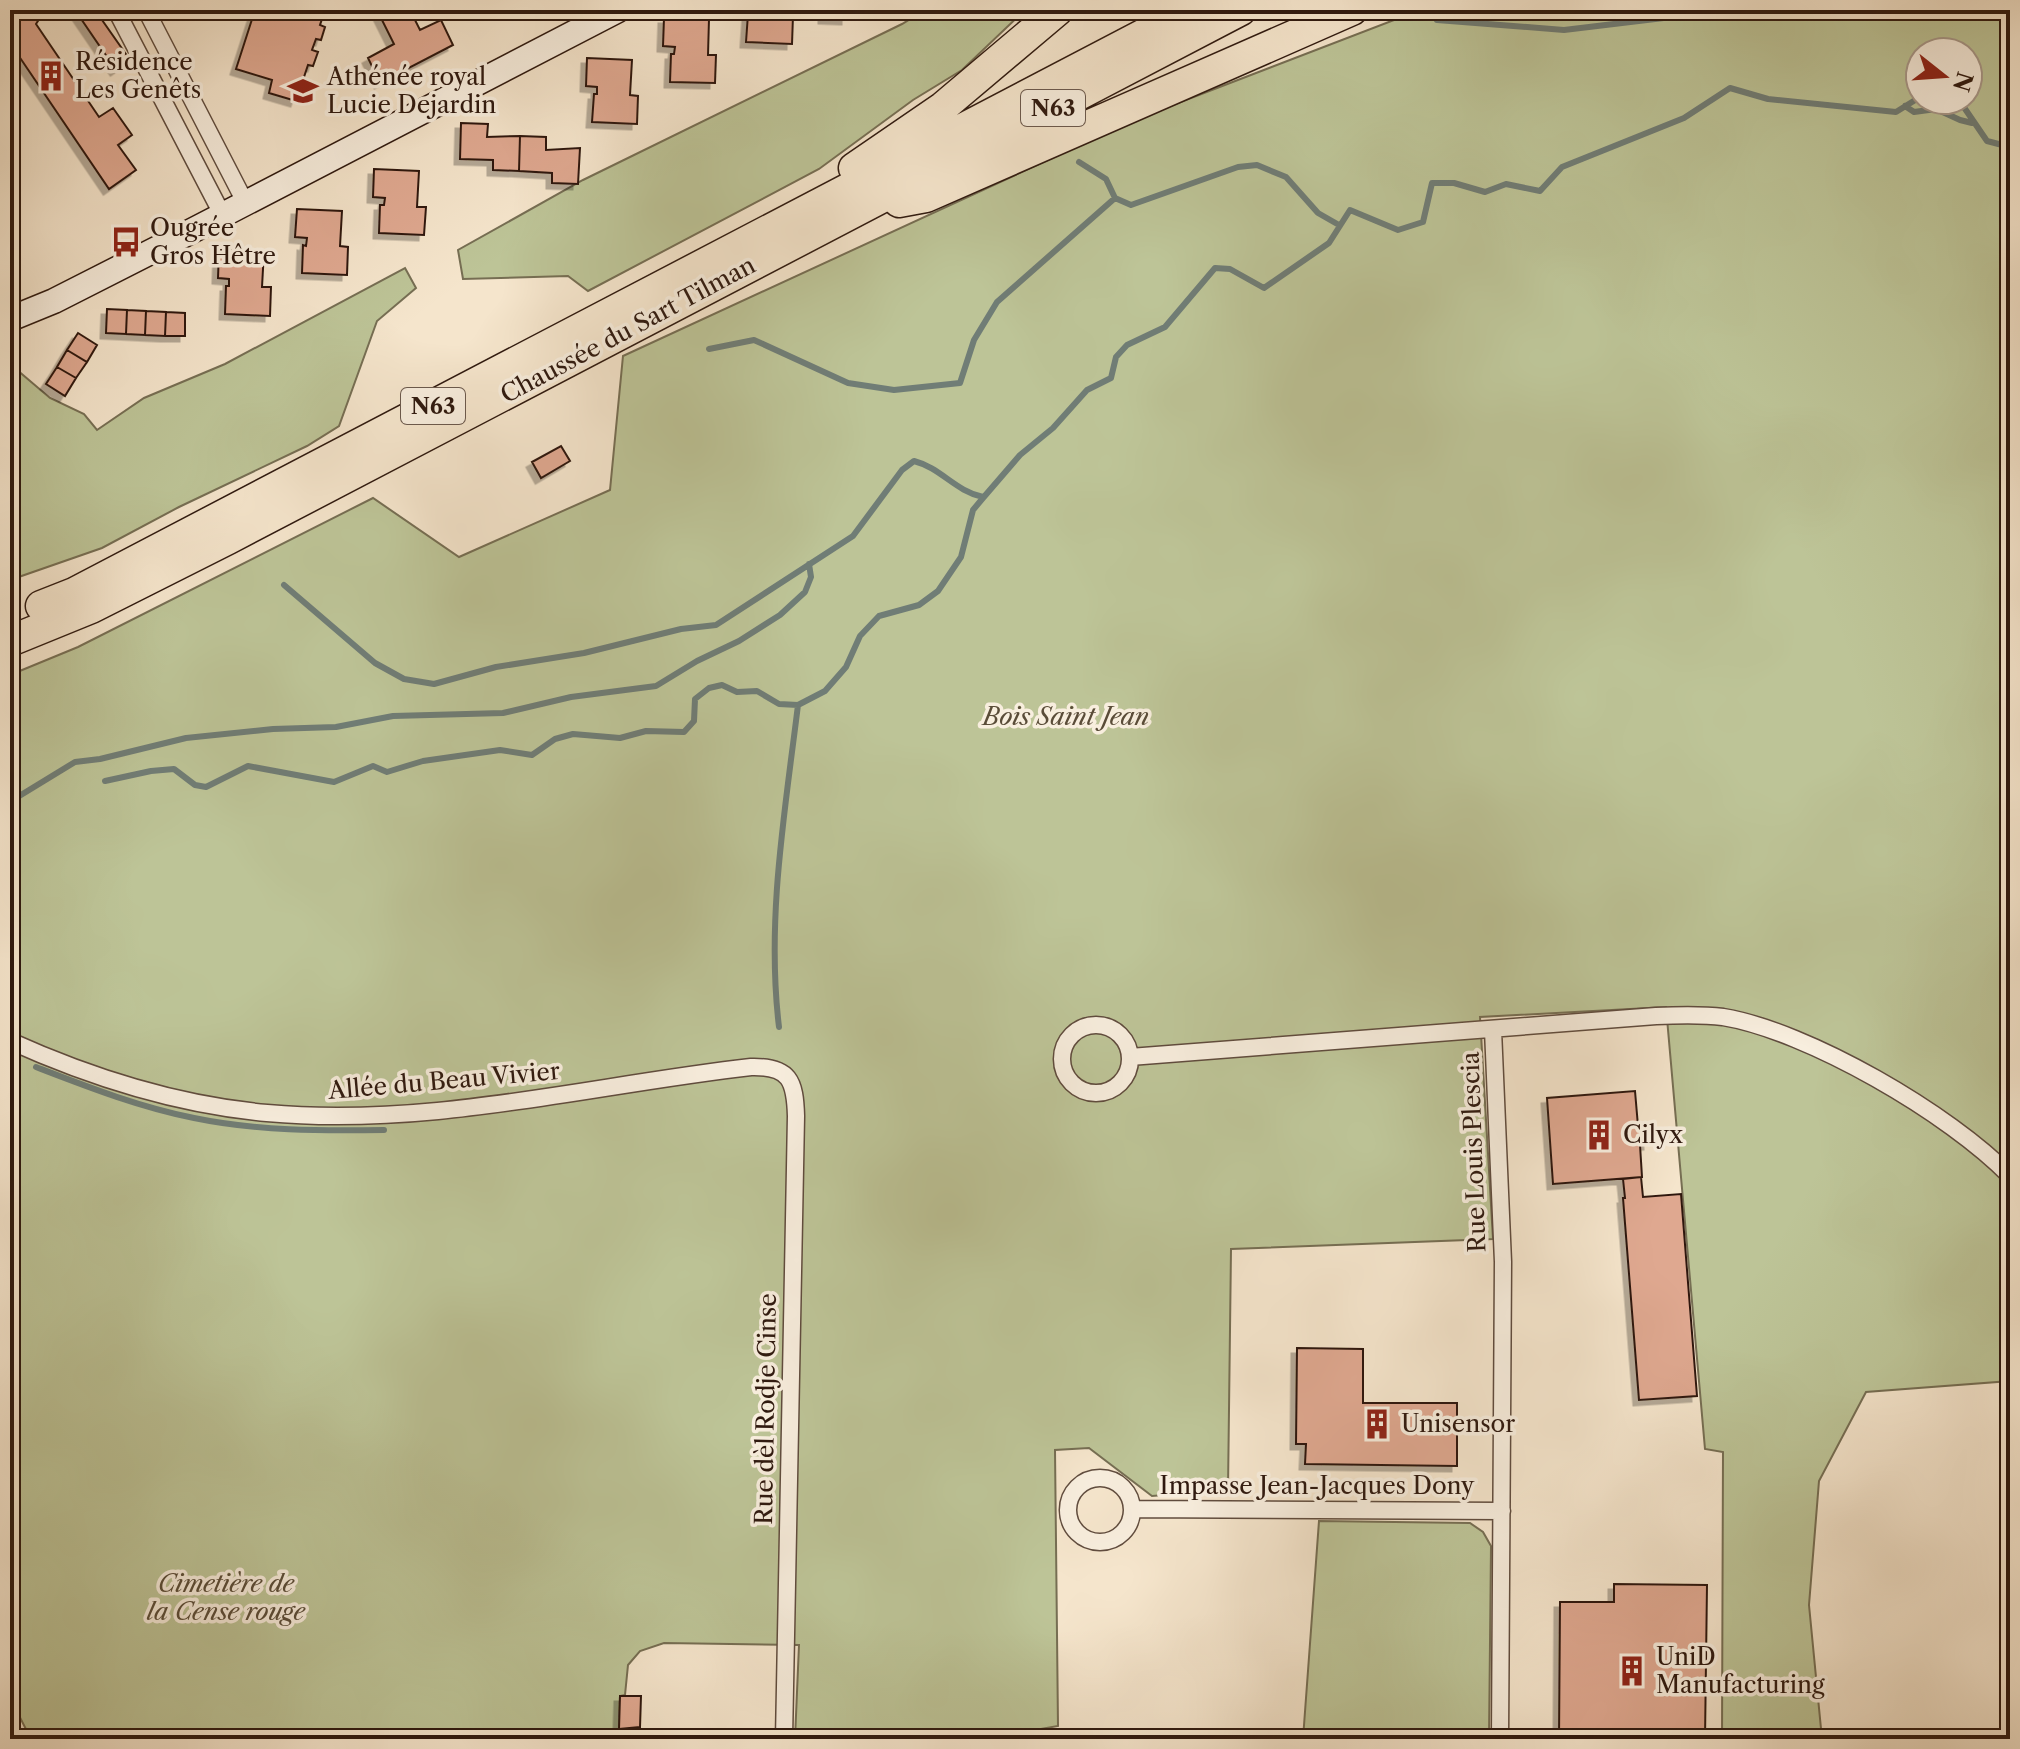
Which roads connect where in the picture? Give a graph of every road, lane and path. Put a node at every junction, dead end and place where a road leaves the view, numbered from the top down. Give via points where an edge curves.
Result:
1 (116, 10) edge
2 (146, 10) edge
3 (618, 10) edge
4 (1058, 10) edge
5 (1190, 10) edge
6 (1241, 10) edge
7 (1352, 10) edge
8 (245, 202) junction
9 (865, 208) junction
10 (222, 214) junction
11 (792, 219) junction
12 (10, 319) edge
13 (91, 608) junction
14 (10, 619) edge
15 (10, 641) edge
16 (10, 662) edge
17 (1493, 1030) junction
18 (10, 1041) edge
19 (1130, 1057) junction
20 (791, 1081) joint
21 (2010, 1176) edge
22 (1133, 1509) junction
23 (1502, 1511) junction
24 (784, 1739) edge
25 (1500, 1739) edge

1 - 10 street
2 - 8 street
3 - 8 street
4 - 11 highway via 943,107 828,186
5 - 11 highway, Chaussée du Sart Tilman / N63
6 - 9 highway, Chaussée du Sart Tilman / N63
7 - 9 highway via 926,197
8 - 10 street
9 - 13 highway, Chaussée du Sart Tilman / N63
10 - 12 street
11 - 14 highway, Chaussée du Sart Tilman / N63 via 87,586
13 - 15 highway, Chaussée du Sart Tilman / N63
13 - 16 highway via 67,635
17 - 19 street
17 - 21 street, Rue Louis Plescia via 1697,1014 1738,1021 1804,1043 1910,1100 1966,1137
17 - 23 street, Rue Louis Plescia via 1503,1236
18 - 20 street, Allée du Beau Vivier via 163,1096 296,1115 489,1105 751,1067 774,1068
19 - 19 street via 1114,1030 1093,1025 1067,1042 1063,1063 1072,1083 1082,1090 1105,1092 1124,1079
20 - 24 street, Rue dèl Rodje Cinse via 796,1116
22 - 22 street, Impasse Jean-Jacques Dony via 1125,1489 1106,1478 1076,1489 1068,1509 1075,1530 1104,1542 1122,1534
22 - 23 street, Impasse Jean-Jacques Dony
23 - 25 street, Rue Louis Plescia

